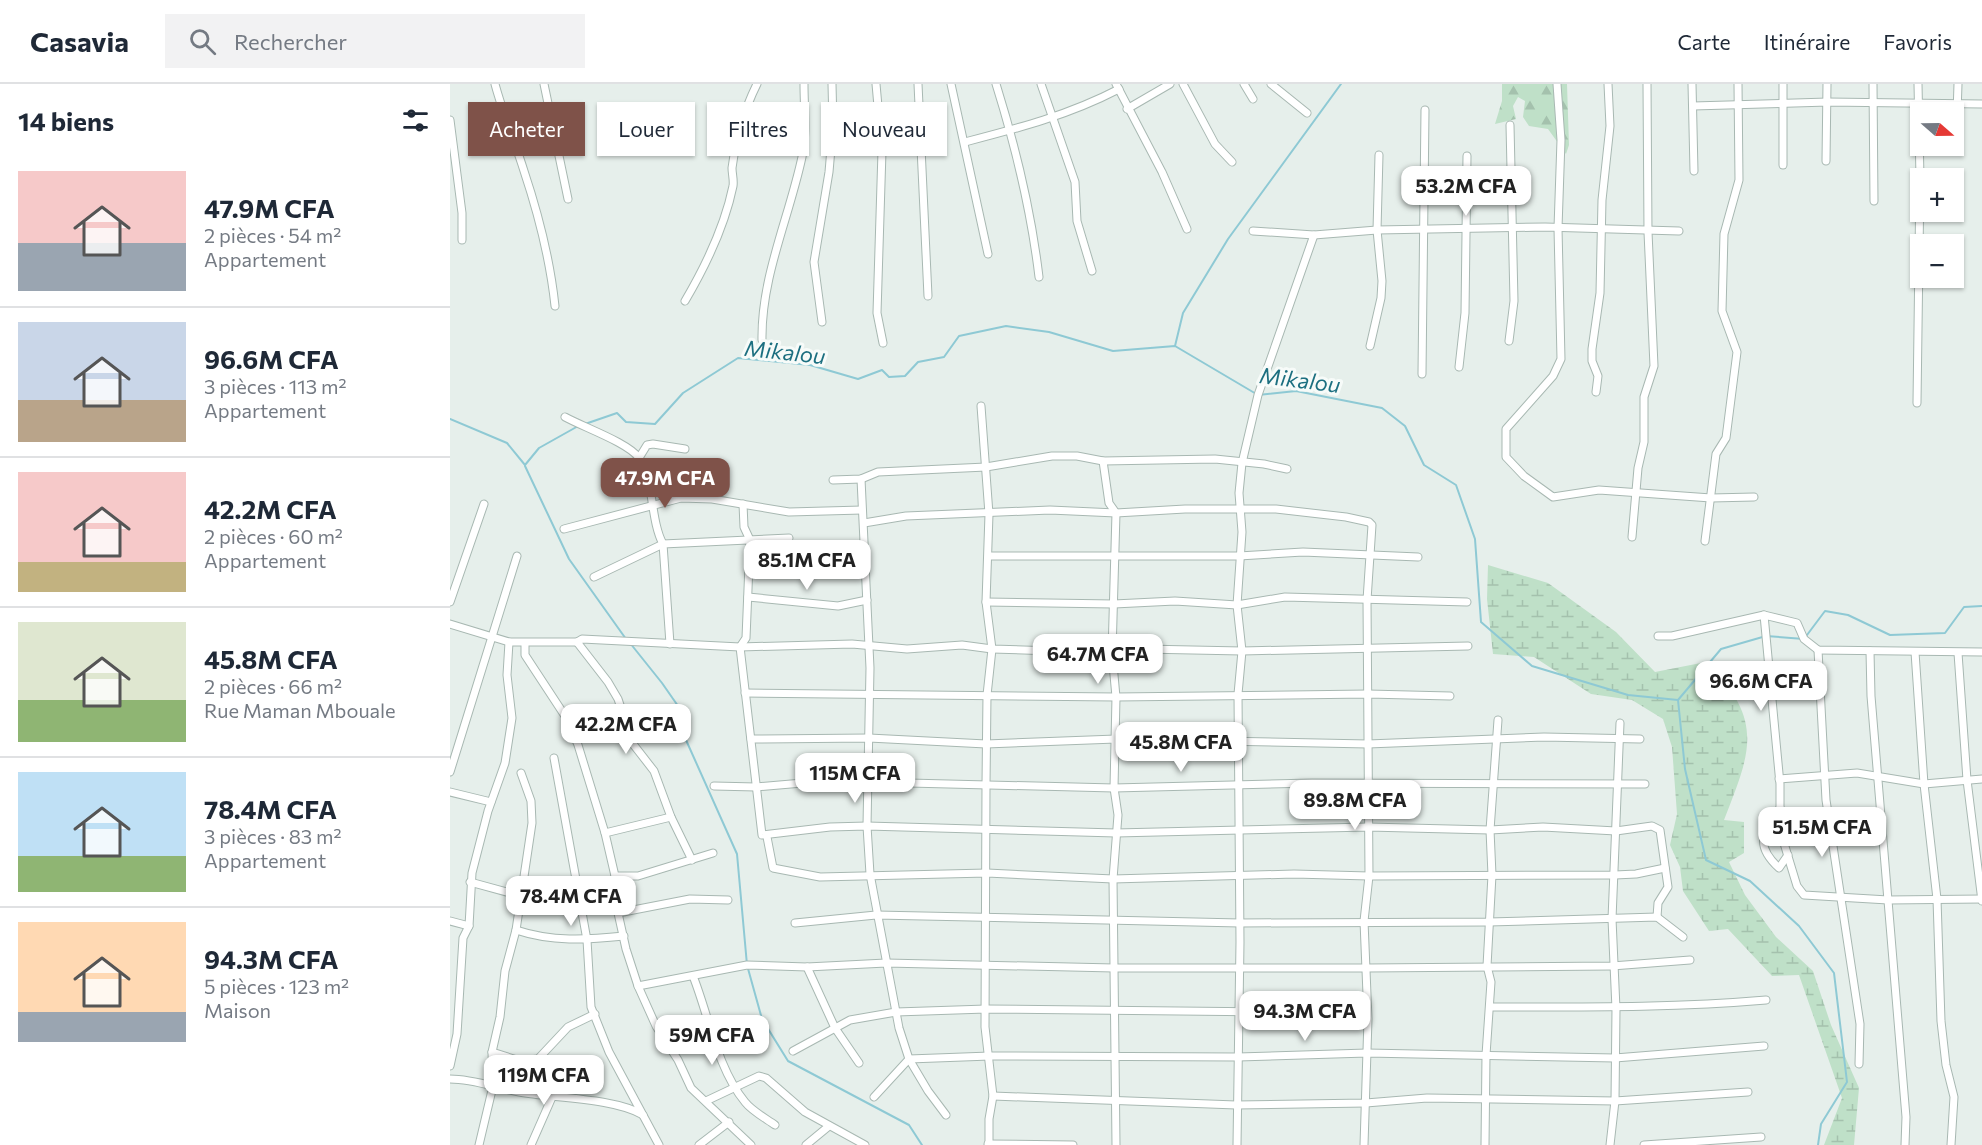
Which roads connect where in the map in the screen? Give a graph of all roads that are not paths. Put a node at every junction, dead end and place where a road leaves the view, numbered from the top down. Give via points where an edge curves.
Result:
1 (495, 84) edge
2 (544, 84) edge
3 (757, 84) edge
4 (804, 84) edge
5 (832, 84) edge
6 (876, 84) edge
7 (918, 84) edge
8 (951, 84) edge
9 (996, 84) edge
10 (1041, 84) edge
11 (1170, 84) edge
12 (1183, 84) edge
13 (1244, 84) edge
14 (1271, 84) edge
15 (1557, 84) edge
16 (1608, 84) edge
17 (1647, 84) edge
18 (1692, 84) edge
19 (1738, 84) edge
20 (1783, 84) edge
21 (1827, 84) edge
22 (1873, 84) edge
23 (1918, 84) edge
24 (1958, 84) edge
25 (1118, 86) edge
26 (1253, 99) dead end
27 (1828, 102) junction
28 (1919, 102) edge
29 (1957, 102) edge
30 (1874, 103) junction
31 (1738, 104) junction
32 (1783, 104) junction
33 (1982, 104) edge
34 (1910, 105) edge
35 (1964, 105) edge
36 (1693, 106) junction
37 (1127, 109) junction
38 (1425, 110) dead end
39 (1307, 113) dead end
40 (1051, 119) junction
41 (450, 120) edge
42 (1510, 125) dead end
43 (1011, 130) junction
44 (965, 141) junction
45 (1379, 155) dead end
46 (1467, 156) dead end
47 (1826, 161) dead end
48 (1232, 162) dead end
49 (1783, 165) dead end
50 (1694, 171) dead end
51 (568, 199) dead end
52 (1874, 201) dead end
53 (1919, 222) edge
54 (1513, 228) junction
55 (1558, 228) junction
56 (1602, 229) junction
57 (1187, 230) dead end
58 (1377, 230) junction
59 (1422, 230) junction
60 (1465, 230) junction
61 (1253, 231) dead end
62 (1679, 231) dead end
63 (1648, 232) junction
64 (1314, 235) junction
65 (462, 240) dead end
66 (988, 254) dead end
67 (1092, 271) dead end
68 (1040, 277) dead end
69 (928, 296) dead end
70 (685, 301) dead end
71 (555, 306) dead end
72 (822, 322) dead end
73 (762, 340) dead end
74 (1509, 341) dead end
75 (884, 343) dead end
76 (1370, 346) dead end
77 (1459, 367) dead end
78 (1422, 374) dead end
79 (1596, 393) dead end
80 (1917, 403) dead end
81 (981, 406) dead end
82 (565, 417) dead end
83 (685, 449) dead end
84 (639, 458) junction
85 (1103, 461) junction
86 (1242, 463) junction
87 (986, 467) junction
88 (1287, 469) dead end
89 (861, 479) junction
90 (833, 480) dead end
91 (1636, 493) junction
92 (1754, 497) dead end
93 (1711, 498) junction
94 (484, 504) dead end
95 (743, 504) junction
96 (652, 506) junction
97 (862, 510) junction
98 (1239, 510) junction
99 (1116, 513) junction
100 (989, 514) junction
101 (864, 523) junction
102 (564, 529) dead end
103 (1632, 537) dead end
104 (789, 538) dead end
105 (750, 540) junction
106 (1705, 542) dead end
107 (663, 544) junction
108 (517, 556) dead end
109 (989, 556) junction
110 (1239, 556) junction
111 (1370, 556) junction
112 (1114, 557) junction
113 (1418, 557) dead end
114 (594, 578) dead end
115 (748, 597) junction
116 (867, 600) junction
117 (1367, 600) junction
118 (450, 602) edge
119 (986, 602) junction
120 (1467, 602) dead end
121 (1114, 604) junction
122 (1238, 605) junction
123 (1764, 615) junction
124 (450, 624) edge
125 (1658, 636) dead end
126 (493, 638) junction
127 (509, 642) junction
128 (578, 642) junction
129 (525, 644) junction
130 (670, 644) junction
131 (869, 645) junction
132 (1468, 646) dead end
133 (740, 647) junction
134 (1367, 648) junction
135 (992, 649) junction
136 (1818, 650) junction
137 (1242, 651) junction
138 (1870, 651) junction
139 (1112, 652) junction
140 (1915, 652) junction
141 (1982, 652) edge
142 (1958, 653) junction
143 (746, 693) junction
144 (870, 694) junction
145 (1238, 694) junction
146 (1368, 694) junction
147 (987, 695) junction
148 (1450, 696) dead end
149 (1116, 697) junction
150 (1498, 720) dead end
151 (1620, 723) dead end
152 (869, 738) junction
153 (751, 739) junction
154 (1116, 739) junction
155 (1496, 739) junction
156 (1620, 739) junction
157 (1640, 739) dead end
158 (1238, 740) junction
159 (986, 744) junction
160 (1368, 744) junction
161 (554, 758) dead end
162 (450, 772) edge
163 (521, 773) dead end
164 (1878, 774) junction
165 (1823, 775) junction
166 (1779, 779) junction
167 (1982, 779) edge
168 (1967, 780) junction
169 (869, 782) junction
170 (1368, 783) junction
171 (1492, 784) junction
172 (1618, 784) junction
173 (1645, 784) dead end
174 (1924, 784) junction
175 (986, 785) junction
176 (1237, 785) junction
177 (714, 786) dead end
178 (756, 787) junction
179 (1114, 788) junction
180 (450, 792) edge
181 (491, 802) junction
182 (1780, 808) junction
183 (670, 817) junction
184 (867, 826) junction
185 (1368, 827) junction
186 (987, 829) junction
187 (1490, 830) junction
188 (1239, 831) junction
189 (1616, 831) junction
190 (604, 833) junction
191 (1116, 833) junction
192 (767, 837) junction
193 (713, 853) dead end
194 (1788, 855) junction
195 (692, 860) junction
196 (1665, 868) junction
197 (987, 873) junction
198 (870, 874) junction
199 (1492, 875) junction
200 (1615, 875) junction
201 (615, 876) junction
202 (1369, 876) junction
203 (1239, 877) junction
204 (1113, 879) junction
205 (470, 882) junction
206 (521, 896) junction
207 (1840, 898) junction
208 (1937, 899) junction
209 (728, 900) dead end
210 (1888, 900) junction
211 (1982, 900) edge
212 (618, 913) junction
213 (876, 915) junction
214 (1657, 917) junction
215 (987, 918) junction
216 (1612, 919) junction
217 (450, 921) edge
218 (1364, 921) junction
219 (1113, 922) junction
220 (1489, 922) junction
221 (795, 923) dead end
222 (1240, 923) junction
223 (469, 926) junction
224 (516, 930) junction
225 (624, 936) junction
226 (1683, 937) dead end
227 (587, 940) junction
228 (1690, 960) dead end
229 (886, 963) junction
230 (986, 964) junction
231 (1487, 966) junction
232 (1612, 966) junction
233 (807, 967) junction
234 (1240, 967) junction
235 (1114, 968) junction
236 (1367, 968) junction
237 (693, 976) junction
238 (638, 986) junction
239 (1766, 1000) dead end
240 (1490, 1007) junction
241 (986, 1009) junction
242 (1616, 1009) junction
243 (1115, 1011) junction
244 (1239, 1011) junction
245 (896, 1012) junction
246 (1366, 1012) junction
247 (595, 1014) junction
248 (834, 1028) junction
249 (1764, 1046) dead end
250 (793, 1050) dead end
251 (492, 1052) junction
252 (1367, 1053) junction
253 (1486, 1055) junction
254 (990, 1056) junction
255 (1238, 1057) junction
256 (1115, 1058) junction
257 (1615, 1058) junction
258 (909, 1059) junction
259 (859, 1063) dead end
260 (1859, 1064) dead end
261 (450, 1066) edge
262 (450, 1079) edge
263 (493, 1086) junction
264 (736, 1089) junction
265 (1748, 1092) dead end
266 (553, 1095) junction
267 (993, 1096) junction
268 (874, 1097) dead end
269 (1487, 1100) junction
270 (706, 1101) junction
271 (1116, 1101) junction
272 (1615, 1101) junction
273 (1366, 1103) junction
274 (1236, 1105) junction
275 (643, 1115) junction
276 (946, 1115) dead end
277 (729, 1122) junction
278 (775, 1125) dead end
279 (829, 1126) junction
280 (1761, 1137) dead end
281 (988, 1144) edge
282 (479, 1145) edge
283 (531, 1145) edge
284 (658, 1145) edge
285 (699, 1145) edge
286 (751, 1145) edge
287 (806, 1145) edge
288 (865, 1145) edge
289 (1072, 1145) edge
290 (1116, 1145) edge
291 (1237, 1145) edge
292 (1364, 1145) edge
293 (1485, 1145) edge
294 (1610, 1145) edge
295 (1644, 1145) edge
296 (1905, 1145) edge
297 (1951, 1145) edge

1 - 71 street via 541,225
2 - 51 street
3 - 70 street via 744,112 732,170 733,185 699,278
4 - 73 street via 803,152 773,265 762,319
5 - 72 street via 829,172 814,262
6 - 75 street via 882,151 877,313
7 - 69 street
8 - 44 street
9 - 43 street
10 - 40 street
11 - 37 street
12 - 48 street via 1215,144
13 - 26 street
14 - 39 street
15 - 55 street via 1561,140
16 - 56 street via 1610,126
17 - 63 street
18 - 36 street
19 - 31 street
20 - 32 street
21 - 27 street
22 - 30 street
23 - 28 street
24 - 29 street
25 - 37 street
25 - 40 street via 1080,109
27 - 30 street
27 - 32 street
27 - 47 street
30 - 34 street
30 - 52 street
31 - 32 street
31 - 36 street
31 - 93 street via 1739,180 1724,234 1722,311 1737,352 1726,438 1716,454
32 - 49 street
33 - 35 street
36 - 50 street
37 - 57 street via 1162,172
38 - 59 street
40 - 43 street
40 - 67 street via 1075,182 1077,221
41 - 65 street
42 - 54 street
43 - 44 street
43 - 68 street via 1032,218
44 - 66 street
45 - 58 street
46 - 60 street
53 - 80 street
54 - 55 street
54 - 60 street
54 - 74 street via 1514,301
55 - 56 street
55 - 91 street via 1561,359 1553,376 1506,429 1506,457 1553,497 1599,489
56 - 63 street
56 - 79 street via 1600,293 1592,349 1598,376
58 - 59 street
58 - 64 street
58 - 76 street via 1381,298
59 - 60 street
59 - 78 street
60 - 77 street via 1465,313
61 - 64 street
62 - 63 street
63 - 91 street via 1654,366 1644,397 1644,442
64 - 86 street via 1258,395
81 - 87 street
82 - 84 street
83 - 84 street via 647,445
84 - 96 street
85 - 86 street via 1215,459
85 - 87 street via 1052,456
85 - 99 street via 1109,503
86 - 88 street
86 - 98 street
87 - 89 street via 878,471
87 - 100 street
89 - 90 street
89 - 97 street
91 - 93 street
91 - 103 street
92 - 93 street
93 - 106 street
94 - 118 street
95 - 96 street via 681,498
95 - 97 street via 789,512
95 - 105 street via 744,527
96 - 102 street
96 - 107 street
97 - 101 street
98 - 99 street
98 - 110 street
98 - 111 street via 1276,508 1369,522
99 - 100 street via 1050,510
99 - 112 street
100 - 101 street via 906,516
100 - 109 street
101 - 116 street
104 - 105 street
105 - 107 street
105 - 115 street
107 - 114 street
107 - 130 street
108 - 126 street
109 - 112 street
109 - 119 street
110 - 111 street via 1303,552
110 - 112 street
110 - 122 street
111 - 113 street
111 - 117 street
112 - 121 street
115 - 116 street via 838,606
115 - 133 street via 746,638
116 - 131 street
117 - 120 street
117 - 122 street via 1285,597
117 - 134 street
119 - 121 street
119 - 135 street
121 - 122 street via 1175,601
121 - 139 street
122 - 137 street
123 - 125 street
123 - 136 street via 1797,623 1804,639
123 - 166 street
124 - 126 street
126 - 127 street
126 - 162 street
127 - 129 street
127 - 181 street via 507,675 512,718 505,763
128 - 129 street via 538,640
128 - 130 street via 582,639
128 - 183 street via 618,699 633,744 654,771
129 - 190 street via 527,660 567,719
130 - 133 street
131 - 133 street
131 - 135 street via 907,649 962,645
131 - 144 street
132 - 134 street
133 - 143 street
134 - 137 street
134 - 146 street
135 - 139 street
135 - 147 street
136 - 138 street
136 - 165 street
137 - 139 street
137 - 145 street
138 - 140 street
138 - 164 street
139 - 149 street
140 - 142 street
140 - 174 street
141 - 142 street
142 - 168 street
143 - 144 street
143 - 153 street
144 - 147 street
144 - 152 street
145 - 146 street
145 - 149 street
145 - 158 street
146 - 148 street
146 - 160 street
147 - 149 street
147 - 159 street
149 - 154 street
150 - 155 street
151 - 156 street
152 - 153 street
152 - 159 street
152 - 169 street
153 - 178 street
154 - 158 street
154 - 159 street
154 - 179 street
155 - 156 street
155 - 160 street
155 - 171 street
156 - 157 street
156 - 172 street
158 - 160 street
158 - 176 street
159 - 175 street
160 - 170 street
161 - 227 street
163 - 206 street via 531,801
164 - 165 street
164 - 174 street
164 - 210 street
165 - 166 street
165 - 207 street
166 - 182 street
167 - 168 street
168 - 174 street
168 - 211 street
169 - 175 street
169 - 178 street
169 - 184 street
170 - 171 street
170 - 176 street
170 - 185 street
171 - 172 street
171 - 187 street
172 - 173 street
172 - 189 street
174 - 208 street
175 - 179 street
175 - 186 street
176 - 179 street
176 - 188 street
177 - 178 street
178 - 192 street via 759,831
179 - 191 street
180 - 181 street
181 - 205 street
182 - 194 street via 1780,830
182 - 194 street via 1767,827 1762,844 1779,868
183 - 190 street
183 - 195 street
184 - 186 street
184 - 192 street via 830,827
184 - 198 street
185 - 187 street
185 - 188 street
185 - 202 street
186 - 191 street
186 - 197 street
187 - 189 street via 1543,827
187 - 199 street
188 - 191 street
188 - 203 street
189 - 196 street via 1658,828
189 - 200 street
190 - 201 street
191 - 204 street
192 - 198 street via 776,870 820,877
193 - 195 street
194 - 207 street via 1797,886 1804,895
195 - 201 street via 638,876
196 - 200 street
196 - 214 street via 1668,886 1658,903
197 - 198 street
197 - 204 street
197 - 215 street
198 - 213 street
199 - 200 street
199 - 202 street
199 - 220 street
200 - 216 street
201 - 212 street
202 - 203 street via 1294,873
202 - 218 street
203 - 204 street
203 - 222 street
204 - 219 street
205 - 206 street
205 - 223 street
206 - 224 street
207 - 210 street
207 - 260 street via 1860,1024
208 - 210 street
208 - 211 street
208 - 297 street via 1941,1021 1954,1096
209 - 212 street via 690,899
210 - 296 street
212 - 225 street
213 - 215 street
213 - 221 street
213 - 229 street
214 - 216 street
214 - 226 street
215 - 219 street
215 - 230 street
216 - 220 street
216 - 232 street
217 - 223 street
218 - 220 street
218 - 222 street
218 - 236 street
219 - 222 street
219 - 235 street
220 - 231 street
222 - 234 street
223 - 261 street via 463,938 457,1034
224 - 227 street via 546,939
224 - 251 street
225 - 227 street
225 - 238 street
227 - 247 street via 589,994
228 - 232 street
229 - 230 street
229 - 233 street
229 - 245 street
230 - 235 street
230 - 241 street
231 - 232 street
231 - 236 street
231 - 240 street
232 - 242 street
233 - 237 street via 747,965
233 - 248 street
234 - 235 street
234 - 236 street
234 - 244 street
235 - 243 street
236 - 246 street
237 - 238 street
237 - 264 street
238 - 270 street via 687,1084
239 - 242 street
240 - 242 street
240 - 253 street
241 - 243 street
241 - 245 street
241 - 254 street
242 - 257 street
243 - 244 street
243 - 256 street
244 - 246 street
244 - 255 street
245 - 248 street via 855,1019
245 - 258 street
246 - 252 street
247 - 251 street via 568,1027 538,1059 519,1061
247 - 275 street via 609,1052
248 - 250 street
248 - 259 street
249 - 257 street
251 - 263 street
252 - 253 street
252 - 255 street
252 - 273 street
253 - 257 street
253 - 269 street
254 - 256 street
254 - 258 street
254 - 267 street
255 - 256 street
255 - 274 street
256 - 271 street
257 - 272 street
258 - 268 street
258 - 276 street
262 - 263 street
263 - 266 street
263 - 282 street
264 - 270 street
264 - 278 street via 746,1104
264 - 279 street via 759,1076 766,1078
265 - 272 street
266 - 275 street via 617,1105
266 - 283 street
267 - 271 street
267 - 281 street
269 - 272 street
269 - 273 street via 1427,1098
269 - 293 street
270 - 277 street
271 - 274 street
271 - 290 street
272 - 294 street
273 - 274 street
273 - 292 street
274 - 291 street
275 - 284 street
277 - 285 street
277 - 286 street
279 - 287 street
279 - 288 street
280 - 295 street
281 - 289 street

